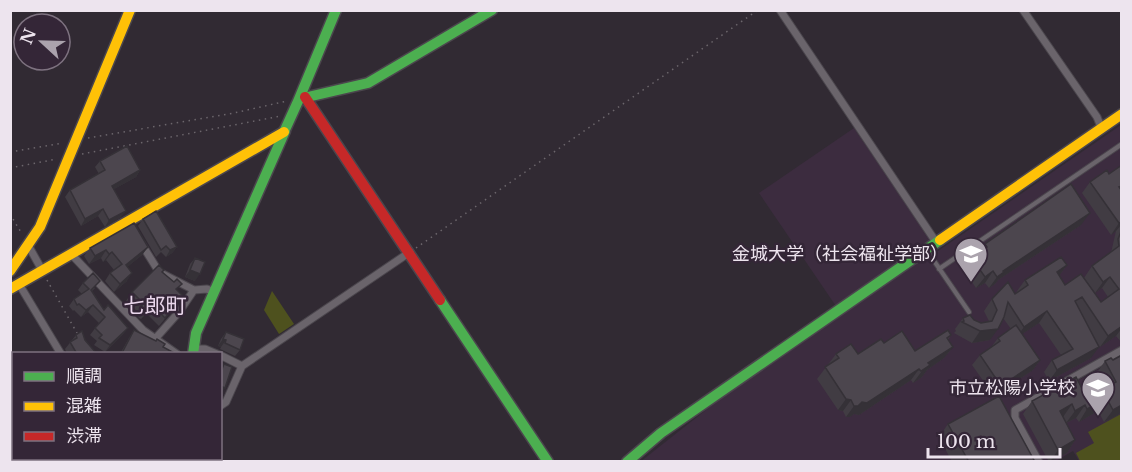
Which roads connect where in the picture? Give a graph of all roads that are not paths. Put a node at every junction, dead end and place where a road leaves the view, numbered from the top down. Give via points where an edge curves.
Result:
1 (130, 10) edge
2 (336, 10) edge
3 (492, 10) edge
4 (780, 10) edge
5 (1023, 10) edge
6 (302, 98) junction
7 (1122, 114) edge
8 (1101, 127) junction
9 (285, 131) junction
10 (1122, 144) edge
11 (129, 222) junction
12 (936, 242) junction
13 (28, 245) junction
14 (925, 249) junction
15 (410, 252) junction
16 (72, 255) junction
17 (939, 269) junction
18 (42, 270) junction
19 (10, 271) edge
20 (15, 286) edge
21 (194, 290) junction
22 (214, 292) junction
23 (969, 312) dead end
24 (155, 339) junction
25 (1122, 350) edge
26 (193, 351) edge
27 (60, 352) edge
28 (174, 352) edge
29 (214, 352) edge
30 (222, 356) edge
31 (242, 366) junction
32 (222, 405) edge
33 (548, 462) edge
34 (627, 462) edge
35 (1039, 462) edge

1 - 13 street via 40,227
2 - 6 street
3 - 6 street via 368,83
4 - 12 street
5 - 8 street
6 - 9 street
6 - 15 street
7 - 8 street
8 - 12 street
9 - 11 street
9 - 22 street
10 - 17 lane
11 - 16 street
11 - 21 street via 156,270
12 - 14 street
13 - 18 street
13 - 19 street
14 - 17 lane
14 - 34 street via 661,433
15 - 31 street
15 - 33 street
16 - 18 street
16 - 24 street via 129,317
17 - 23 lane
18 - 20 street
20 - 27 street
21 - 22 street
21 - 24 street
22 - 26 street via 196,333
24 - 28 street
25 - 35 street via 1015,410 1015,418
26 - 29 street via 205,348
30 - 31 street
31 - 32 street

